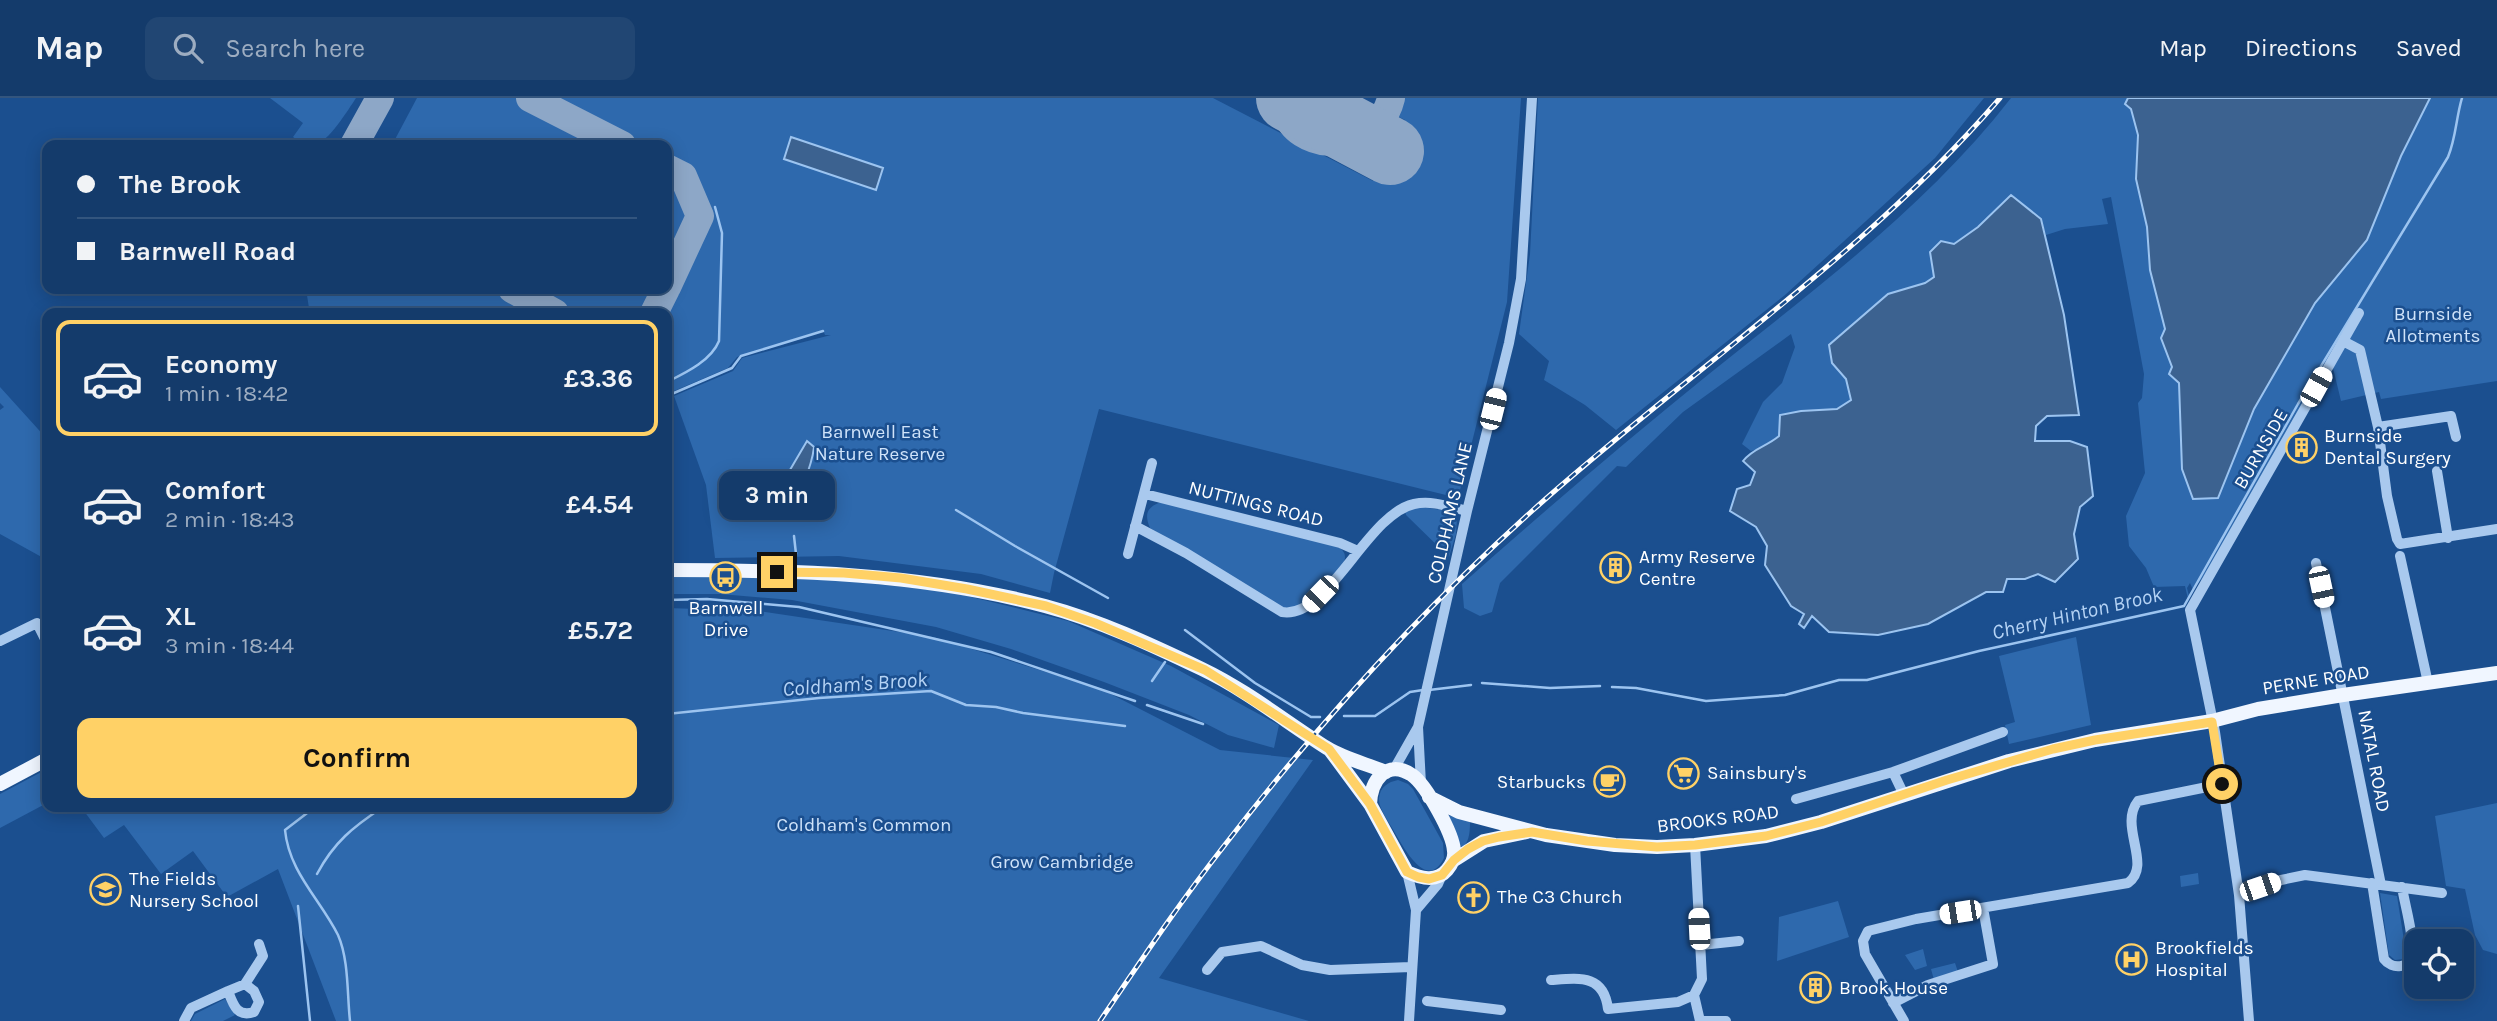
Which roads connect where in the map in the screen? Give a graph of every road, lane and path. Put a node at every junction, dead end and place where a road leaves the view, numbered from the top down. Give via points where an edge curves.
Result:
1 (1532, 98) edge
2 (2358, 313) dead end
3 (2343, 341) junction
4 (2378, 427) junction
5 (2456, 437) dead end
6 (1152, 463) dead end
7 (2437, 471) dead end
8 (1145, 494) junction
9 (1467, 511) junction
10 (1135, 526) junction
11 (2497, 529) edge
12 (2448, 538) junction
13 (1358, 551) junction
14 (1128, 554) dead end
15 (2399, 556) dead end
16 (2316, 563) dead end
17 (672, 570) edge
18 (42, 632) edge
19 (0, 641) edge
20 (2497, 673) edge
21 (2428, 682) junction
22 (2343, 695) junction
23 (2212, 722) junction
24 (1418, 726) junction
25 (2003, 732) dead end
26 (1329, 749) junction
27 (42, 763) edge
28 (1390, 771) junction
29 (1893, 772) junction
30 (0, 784) edge
31 (2222, 784) junction
32 (1425, 790) junction
33 (1904, 795) junction
34 (1796, 799) dead end
35 (1370, 804) junction
36 (1532, 832) junction
37 (1695, 845) junction
38 (1454, 860) junction
39 (1407, 872) junction
40 (1442, 875) junction
41 (2376, 884) junction
42 (2402, 887) junction
43 (2442, 893) dead end
44 (2239, 895) junction
45 (1983, 908) junction
46 (1416, 910) junction
47 (1739, 941) dead end
48 (259, 944) dead end
49 (1701, 945) junction
50 (1411, 967) junction
51 (1207, 970) dead end
52 (1551, 980) dead end
53 (245, 984) junction
54 (1410, 988) junction
55 (228, 990) junction
56 (1694, 995) junction
57 (1427, 1001) junction
58 (1893, 1003) junction
59 (1608, 1009) junction
60 (1501, 1010) dead end
61 (1409, 1016) edge
62 (184, 1021) edge
63 (1609, 1021) edge
64 (1700, 1021) edge
65 (1726, 1021) edge
66 (1904, 1021) edge
67 (2249, 1021) edge

1 - 9 street, COLDHAMS LANE via 1520,288
2 - 3 street, BURNSIDE
3 - 4 street via 2360,351
3 - 23 street, BURNSIDE via 2190,610
4 - 5 street via 2451,416
4 - 12 street via 2397,539 2404,545
6 - 8 street
7 - 12 street
8 - 10 street
8 - 13 street, NUTTINGS ROAD
9 - 13 street via 1426,502 1406,506
9 - 24 street, COLDHAMS LANE
10 - 13 street via 1288,613 1309,606
10 - 14 street
11 - 12 street
15 - 21 street
16 - 22 street, NATAL ROAD
17 - 26 main road via 901,578 1046,606 1205,670
18 - 19 street via 37,622
20 - 21 main road, PERNE ROAD
21 - 22 main road, PERNE ROAD
22 - 23 main road, PERNE ROAD
22 - 41 street, NATAL ROAD
23 - 31 street
23 - 33 main road, BROOKS ROAD via 2053,749
24 - 28 street, COLDHAMS LANE
24 - 32 street, COLDHAMS LANE
25 - 29 street, BROOKS ROAD
26 - 28 main road, BROOKS ROAD
26 - 35 main road
27 - 30 main road
28 - 32 main road, BROOKS ROAD via 1412,775
28 - 35 main road via 1374,783
29 - 33 street
29 - 34 street, BROOKS ROAD
31 - 44 street
31 - 45 street via 2138,801 2131,822 2138,865 2128,883
32 - 36 main road, BROOKS ROAD via 1459,813
32 - 38 main road via 1452,839
33 - 37 main road, BROOKS ROAD via 1800,828
35 - 39 main road
36 - 37 main road, BROOKS ROAD via 1615,845
36 - 38 main road, BROOKS ROAD via 1483,841
37 - 49 street
38 - 40 main road, BROOKS ROAD
39 - 40 main road via 1429,879
39 - 46 street
40 - 46 street
41 - 42 street
41 - 42 street, NATAL ROAD via 2384,959 2394,966 2409,962 2413,949
41 - 44 street via 2305,875
42 - 43 street
44 - 67 street
45 - 58 street via 1993,964 1928,985
45 - 58 street via 1868,931 1863,941 1865,954
46 - 50 street
47 - 49 street
48 - 53 street via 264,956
49 - 56 street via 1702,979
50 - 51 street via 1330,970 1302,965 1261,946 1222,952
50 - 54 street
52 - 59 street via 1589,980 1605,992
53 - 55 street
53 - 55 street via 259,1002 254,1012 240,1013
54 - 57 street via 1422,990
54 - 61 street
55 - 62 street via 191,1009
56 - 59 street via 1678,1002
56 - 64 street
57 - 60 street
57 - 61 street via 1421,1012
58 - 66 street
59 - 63 street
64 - 65 street

